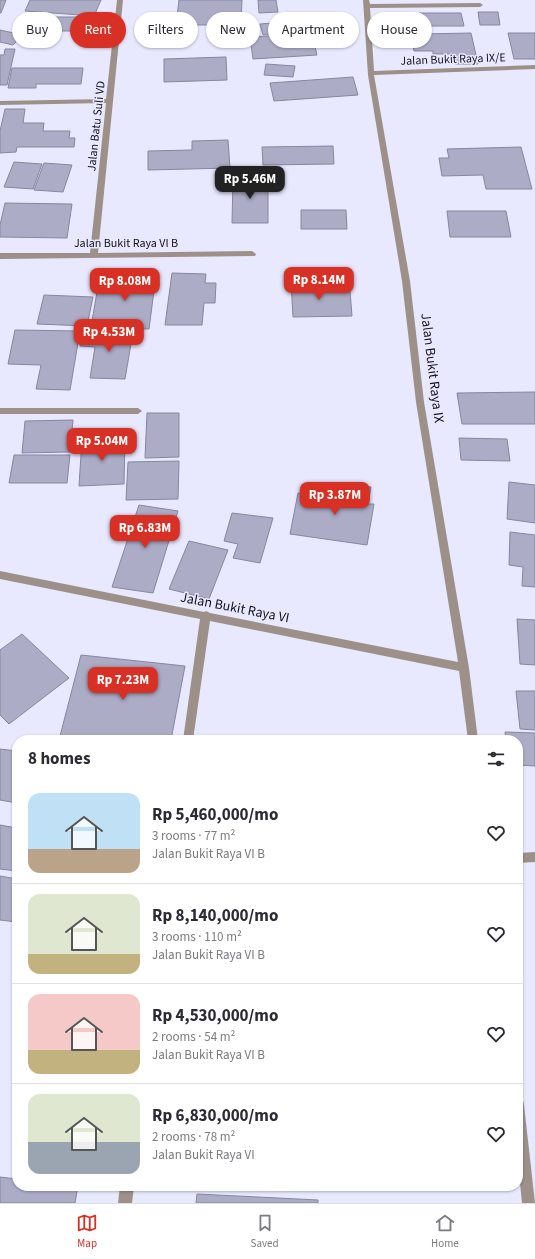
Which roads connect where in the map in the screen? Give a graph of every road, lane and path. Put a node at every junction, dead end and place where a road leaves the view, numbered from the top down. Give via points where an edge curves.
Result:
1 (120, 0) edge
2 (366, 3) edge
3 (480, 5) dead end
4 (535, 67) edge
5 (371, 72) junction
6 (110, 101) junction
7 (0, 103) edge
8 (252, 254) dead end
9 (94, 255) junction
10 (0, 256) edge
11 (0, 410) edge
12 (138, 411) dead end
13 (0, 575) edge
14 (206, 615) junction
15 (464, 668) junction
16 (189, 735) edge
17 (472, 735) edge
18 (535, 857) edge
19 (523, 858) edge
20 (523, 1132) edge
21 (531, 1174) edge
22 (126, 1191) edge
23 (125, 1203) edge
24 (529, 1203) edge

1 - 6 street, Jalan Batu Suli VD
2 - 3 street
2 - 5 street, Jalan Bukit Raya IX
4 - 5 street, Jalan Bukit Raya IX/E
5 - 15 street, Jalan Bukit Raya IX via 406,281 420,402
6 - 7 street
6 - 9 street, Jalan Batu Suli VD
8 - 9 street, Jalan Bukit Raya VI B
9 - 10 street, Jalan Bukit Raya VI B
11 - 12 street
13 - 14 street, Jalan Bukit Raya VI
14 - 15 street, Jalan Bukit Raya VI
14 - 16 street
15 - 17 street, Jalan Bukit Raya IX
18 - 19 street
20 - 21 street
21 - 24 street
22 - 23 street

